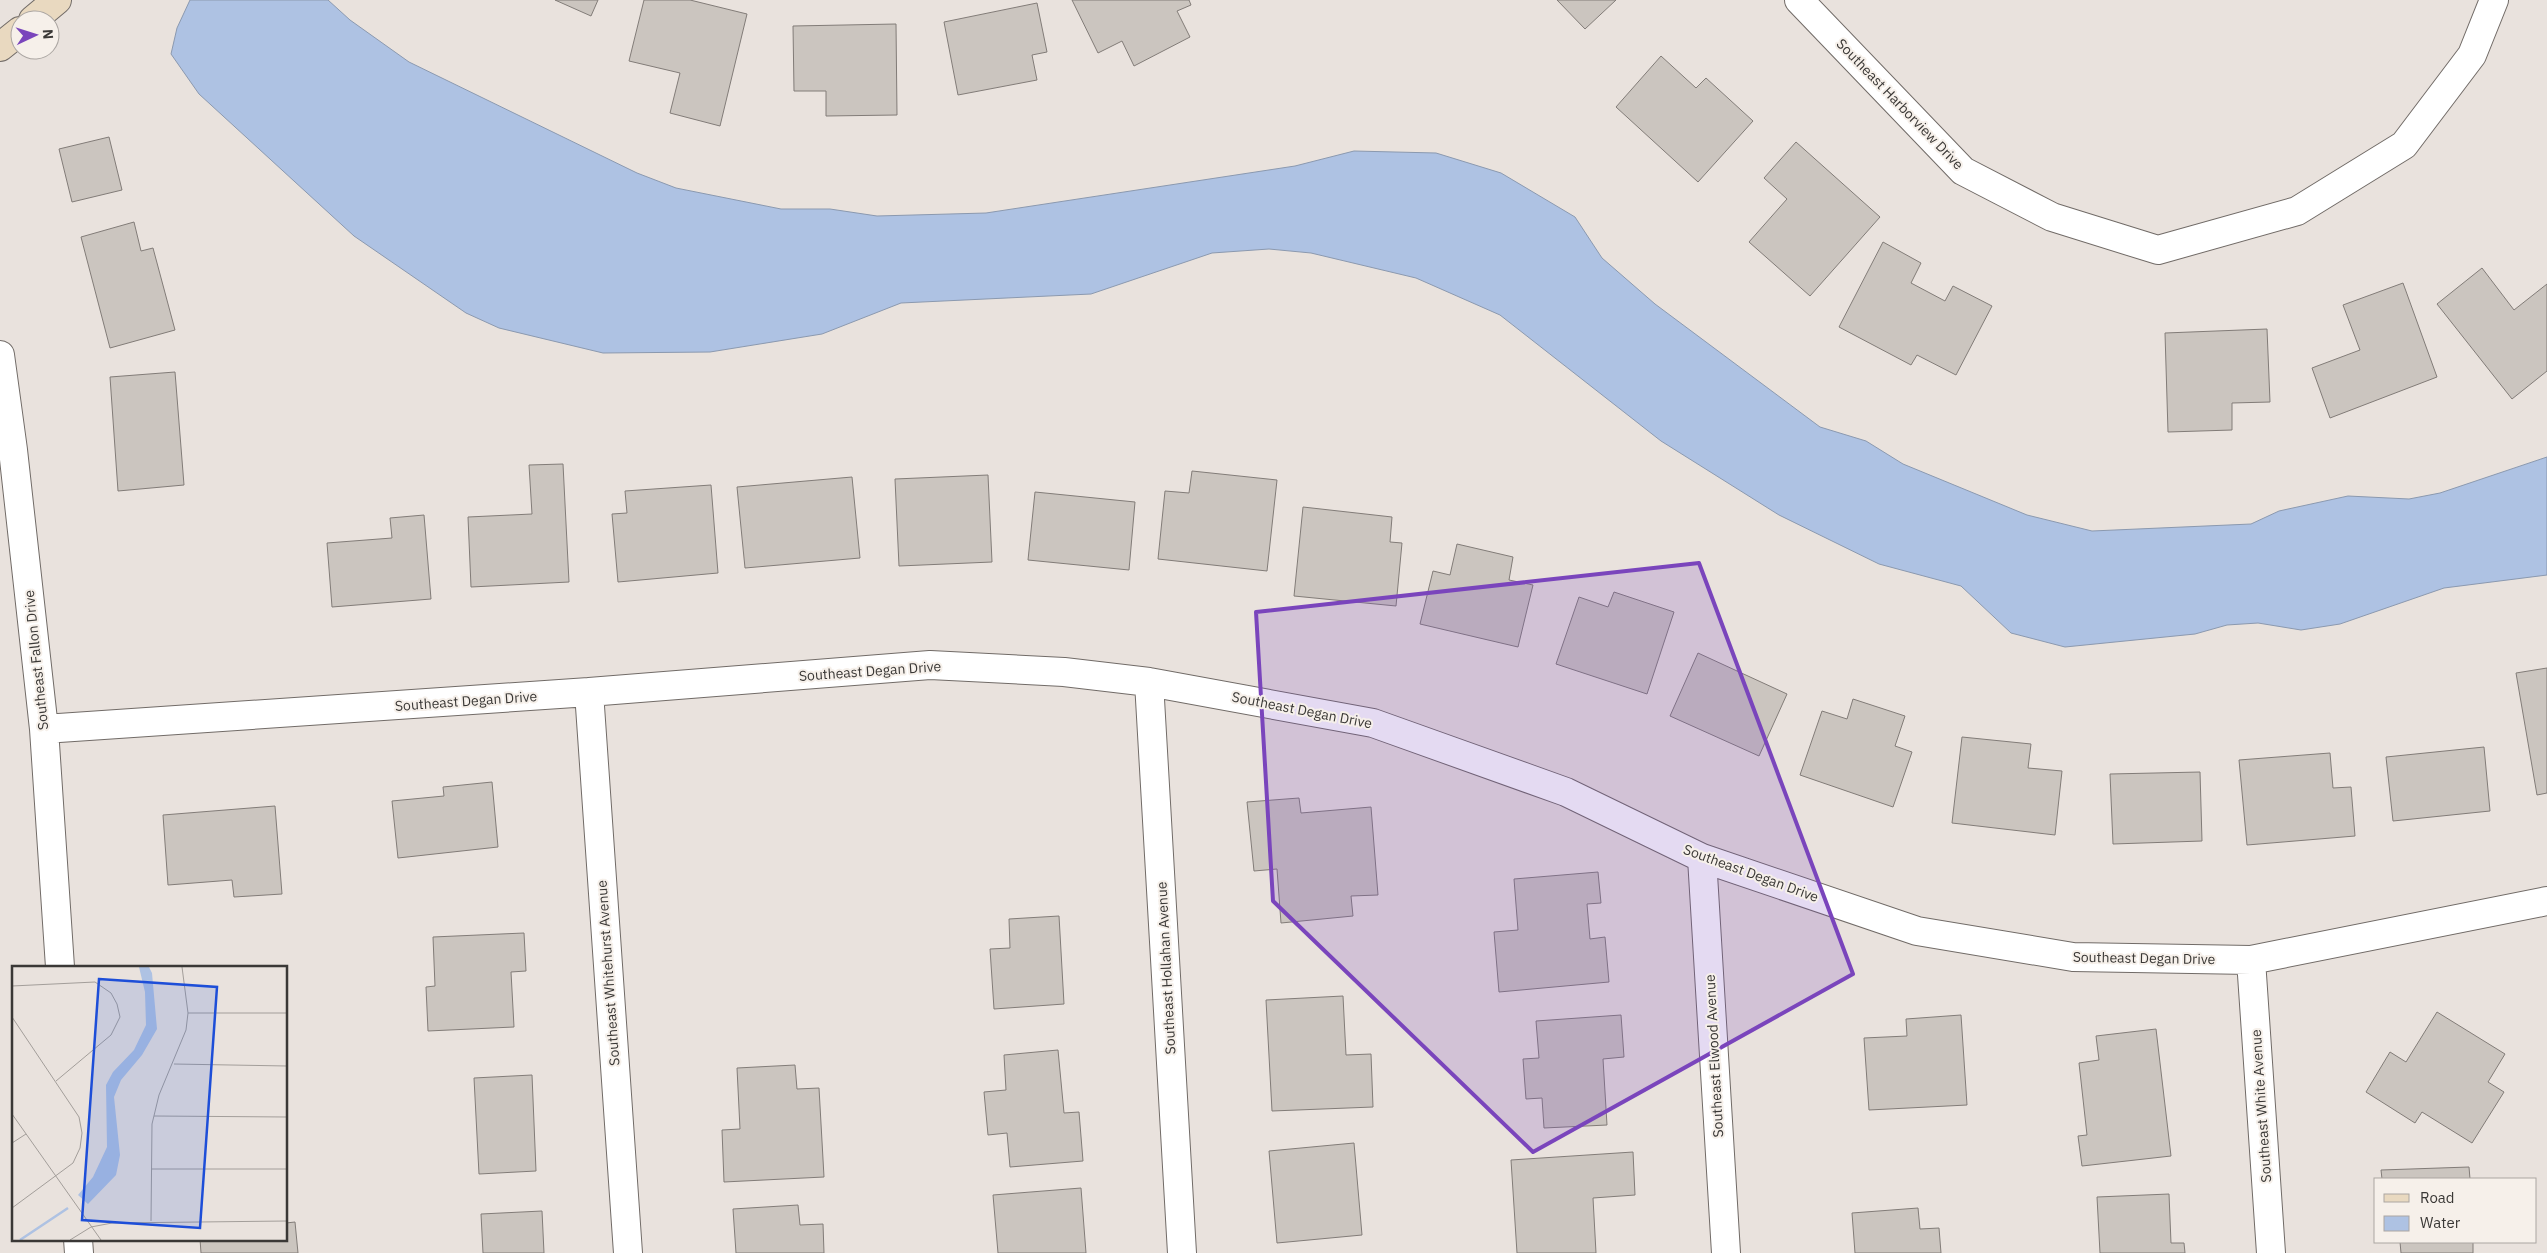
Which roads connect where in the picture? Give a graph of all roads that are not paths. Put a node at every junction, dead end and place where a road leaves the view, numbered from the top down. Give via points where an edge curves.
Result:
1 (57, 0) edge
2 (1799, 0) edge
3 (2494, 0) edge
4 (45, 10) edge
5 (10, 39) edge
6 (0, 47) edge
7 (0, 355) edge
8 (1149, 682) junction
9 (589, 692) junction
10 (44, 729) junction
11 (1702, 858) junction
12 (2547, 901) edge
13 (2251, 960) junction
14 (60, 966) edge
15 (78, 1240) edge
16 (79, 1253) edge
17 (628, 1253) edge
18 (1182, 1253) edge
19 (1726, 1253) edge
20 (2271, 1253) edge

1 - 4 street
2 - 3 street, Southeast Harborview Drive via 1963,171 2052,217 2158,250 2297,211 2404,145 2472,55
5 - 6 street
7 - 10 street, Southeast Fallon Drive
8 - 9 street, Southeast Degan Drive via 1064,672 930,666
8 - 11 street, Southeast Degan Drive via 1372,722 1566,792
8 - 18 street, Southeast Hollahan Avenue
9 - 10 street, Southeast Degan Drive
9 - 17 street, Southeast Whitehurst Avenue
10 - 14 street, Southeast Fallon Drive
11 - 13 street, Southeast Degan Drive via 1917,931 2073,957
11 - 19 street, Southeast Elwood Avenue
12 - 13 street, Southeast Degan Drive
13 - 20 street, Southeast White Avenue
15 - 16 street

